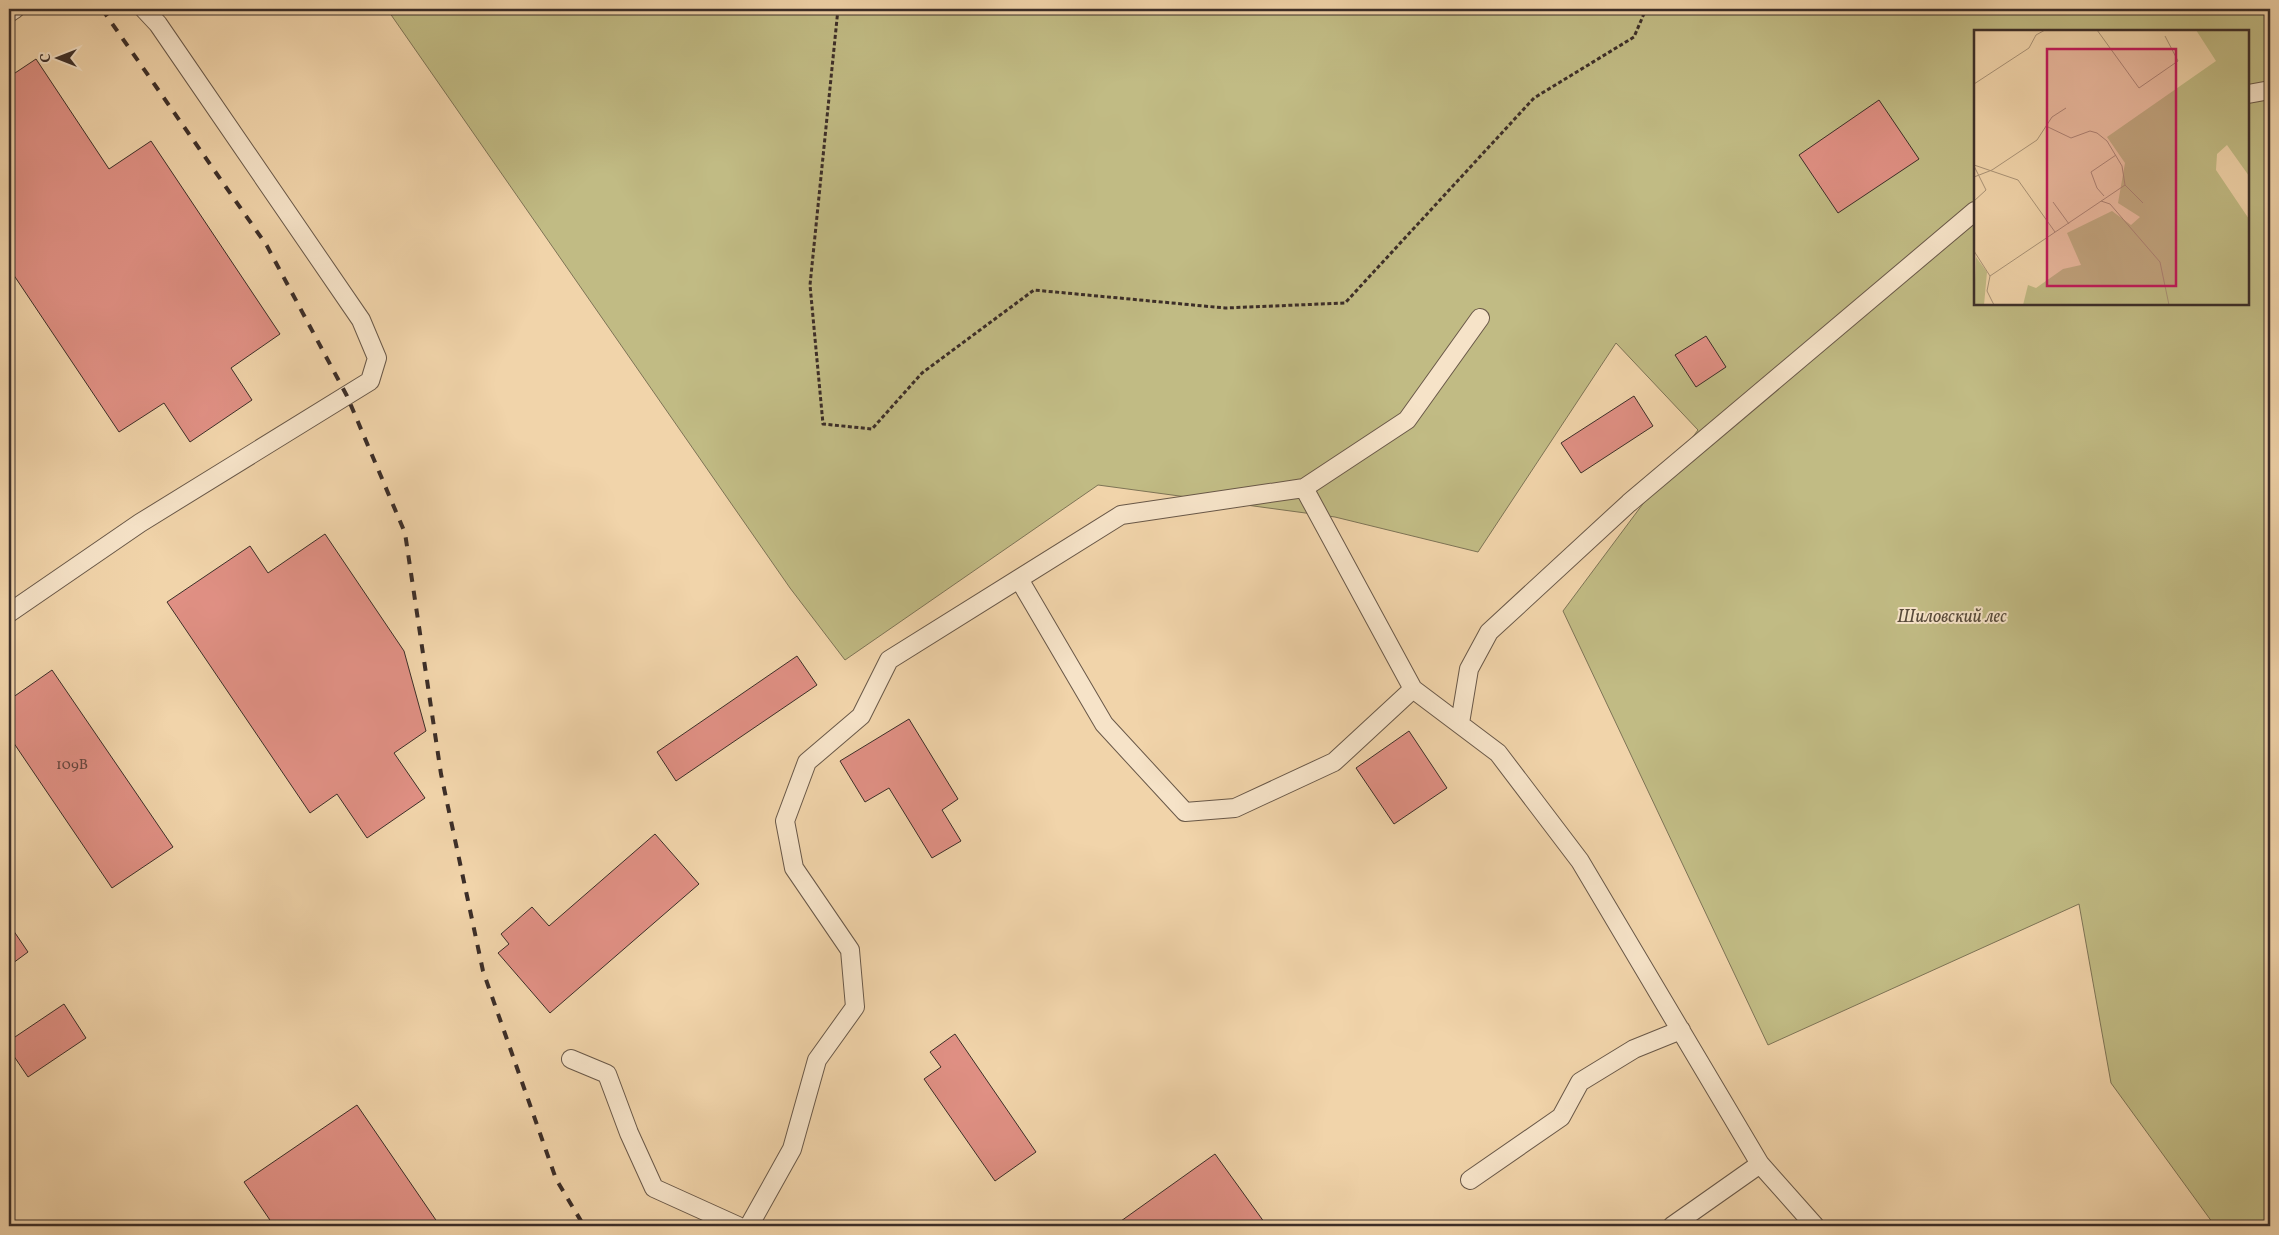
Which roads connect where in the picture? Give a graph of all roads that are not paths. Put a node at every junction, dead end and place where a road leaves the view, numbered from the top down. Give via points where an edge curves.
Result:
1 (15, 9) edge
2 (144, 9) edge
3 (9, 13) edge
4 (2270, 90) edge
5 (2249, 94) edge
6 (1974, 212) edge
7 (1480, 318) dead end
8 (1304, 488) junction
9 (1019, 579) junction
10 (9, 613) edge
11 (1413, 689) junction
12 (1460, 723) junction
13 (1681, 1030) junction
14 (572, 1059) dead end
15 (1760, 1164) junction
16 (1470, 1180) dead end
17 (738, 1226) edge
18 (748, 1226) edge
19 (1672, 1226) edge
20 (1815, 1226) edge

1 - 3 lane
2 - 10 lane via 158,24 361,320 377,358 370,381 140,523
4 - 5 lane
6 - 12 lane via 1629,503 1489,632 1469,669
7 - 8 lane via 1407,420
8 - 9 lane via 1121,516
8 - 11 lane
9 - 11 lane via 1104,724 1185,812 1235,808 1334,762
9 - 18 lane via 889,660 861,716 807,762 784,821 794,868 850,950 855,1006 817,1060 792,1149
11 - 12 lane
12 - 13 lane via 1498,753 1580,860
13 - 15 lane
13 - 16 lane via 1634,1049 1580,1082 1561,1116
14 - 17 lane via 607,1074 628,1133 654,1188
15 - 19 lane
15 - 20 lane

